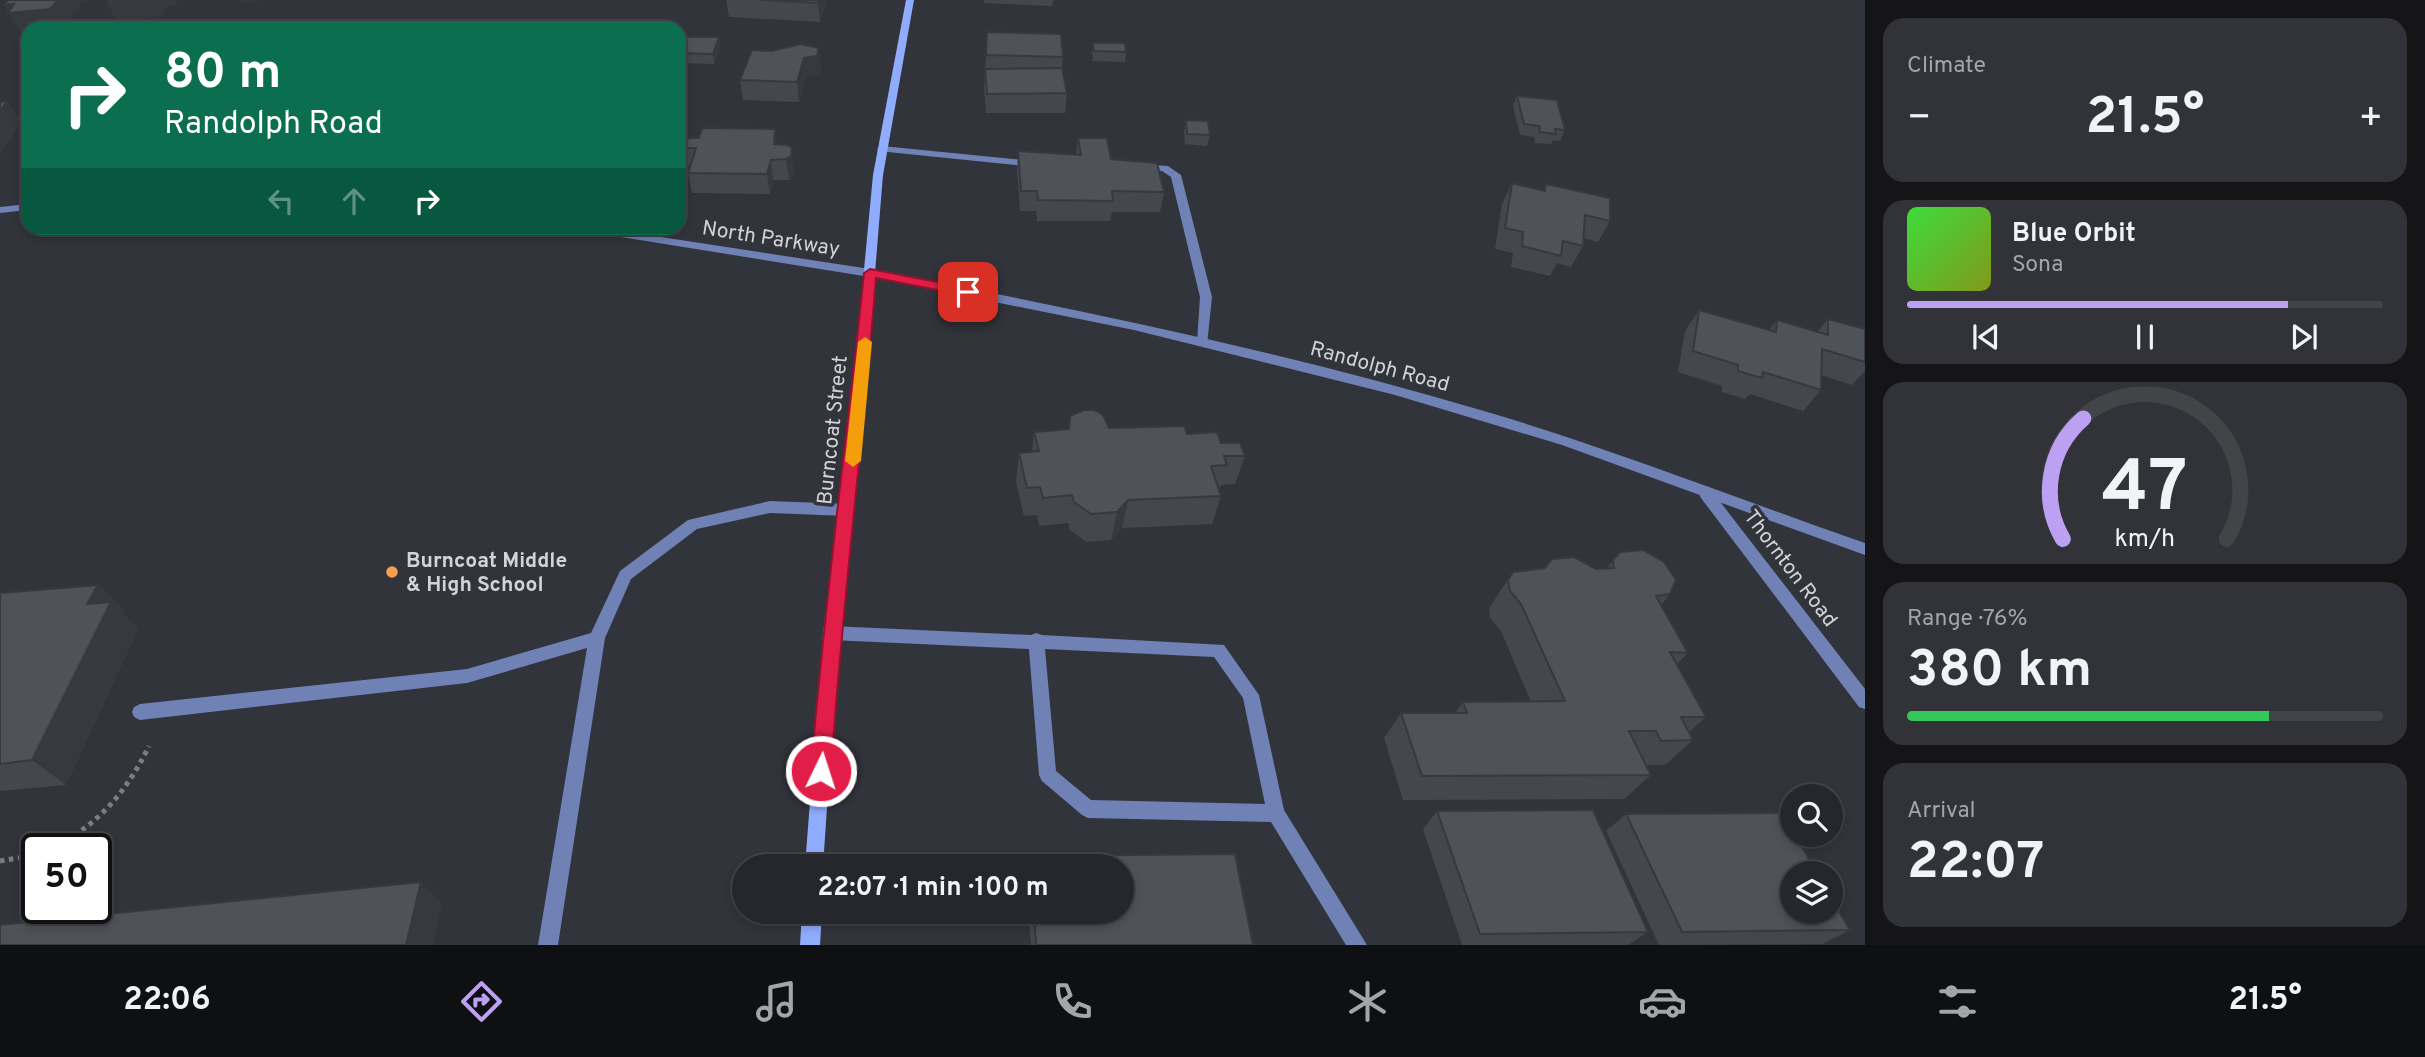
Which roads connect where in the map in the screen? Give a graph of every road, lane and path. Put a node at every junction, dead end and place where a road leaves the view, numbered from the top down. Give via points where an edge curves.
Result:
1 (910, 0) edge
2 (882, 149) junction
3 (1042, 165) edge
4 (1129, 167) edge
5 (21, 208) edge
6 (0, 210) edge
7 (628, 235) edge
8 (870, 273) junction
9 (1203, 342) junction
10 (1706, 494) junction
11 (847, 510) junction
12 (1865, 550) edge
13 (831, 633) junction
14 (597, 638) junction
15 (1036, 640) junction
16 (1865, 702) edge
17 (164, 710) junction
18 (140, 712) dead end
19 (1276, 813) junction
20 (82, 833) edge
21 (815, 854) edge
22 (21, 858) edge
23 (0, 861) edge
24 (811, 924) edge
25 (548, 945) edge
26 (810, 945) edge
27 (1357, 945) edge

1 - 2 main road, Burncoat Street
2 - 3 street
2 - 8 main road, Burncoat Street
4 - 9 street via 1164,167 1176,175 1206,297
5 - 6 street
7 - 8 street, North Parkway
8 - 9 street, Randolph Road
8 - 11 main road, Burncoat Street
9 - 10 street, Randolph Road via 1488,418
10 - 12 street, Randolph Road
10 - 16 street, Thornton Road
11 - 13 main road, Burncoat Street
11 - 14 street via 770,507 693,524 625,575
13 - 15 street
13 - 21 main road, Burncoat Street
14 - 17 street via 467,676
14 - 25 street
15 - 19 street via 1218,650 1251,695
15 - 19 street via 1048,775 1088,809
17 - 18 street
17 - 20 path via 134,779 112,809
19 - 27 street
22 - 23 path
24 - 26 main road

